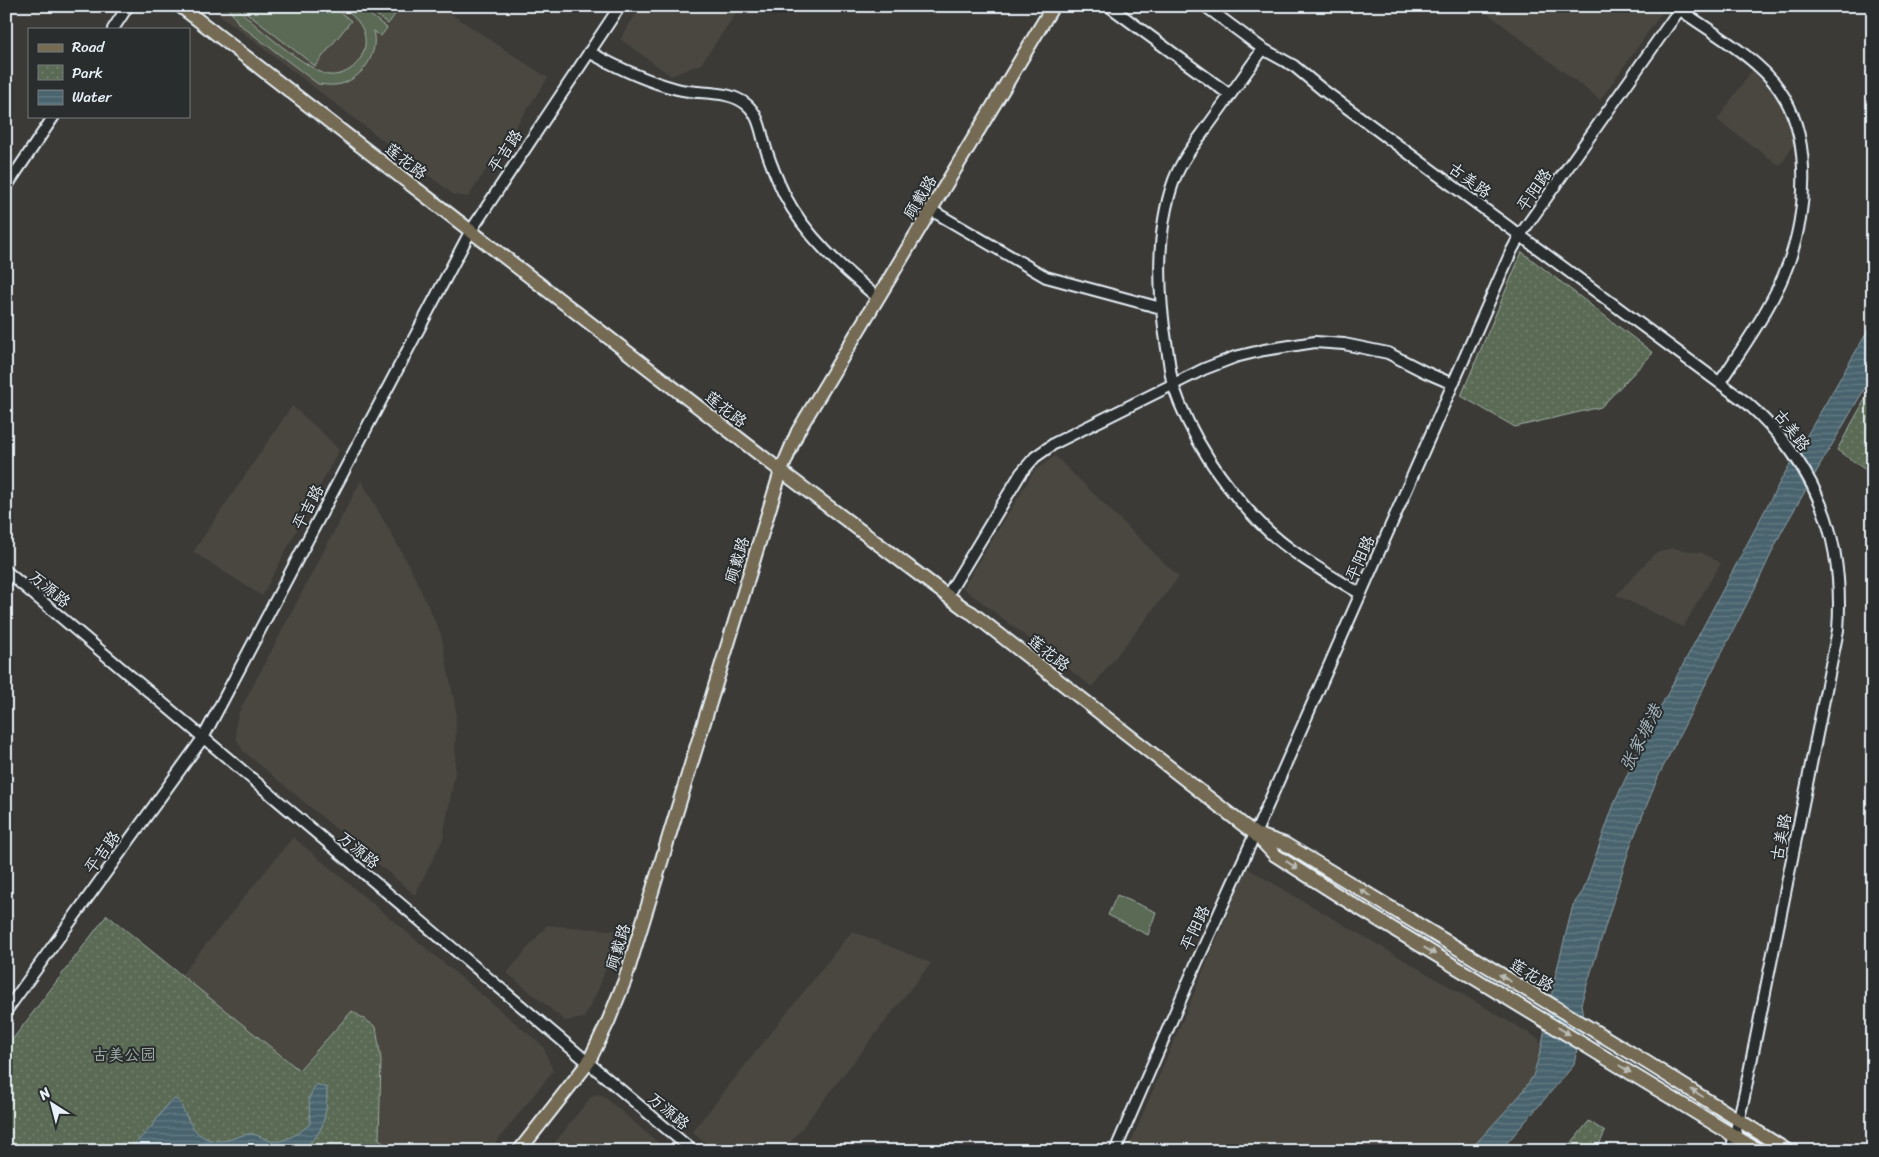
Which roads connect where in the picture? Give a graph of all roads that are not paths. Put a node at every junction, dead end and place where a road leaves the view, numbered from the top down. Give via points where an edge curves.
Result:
1 (128, 6) edge
2 (180, 6) edge
3 (620, 6) edge
4 (1053, 6) edge
5 (1109, 6) edge
6 (1205, 6) edge
7 (1679, 7) edge
8 (114, 28) edge
9 (1263, 49) junction
10 (589, 52) junction
11 (1230, 95) junction
12 (53, 118) edge
13 (6, 187) edge
14 (931, 210) junction
15 (470, 232) junction
16 (1520, 235) junction
17 (878, 298) junction
18 (1160, 308) junction
19 (1720, 382) junction
20 (1173, 384) junction
21 (1453, 384) junction
22 (781, 471) junction
23 (6, 571) edge
24 (1361, 594) junction
25 (947, 596) junction
26 (203, 738) junction
27 (1255, 834) junction
28 (6, 1011) edge
29 (588, 1063) junction
30 (1738, 1119) junction
31 (1734, 1136) junction
32 (519, 1151) edge
33 (693, 1151) edge
34 (1115, 1151) edge
35 (1731, 1151) edge
36 (1758, 1151) edge
37 (1788, 1151) edge

1 - 8 street
2 - 15 main road, 莲花路
3 - 10 street, 平吉路
4 - 14 main road, 顾戴路
5 - 11 street
6 - 9 street, 古美路
7 - 16 street, 平阳路
7 - 19 street via 1751,60 1779,89 1798,130 1802,155 1802,212 1789,262 1768,310
9 - 11 street
9 - 16 street, 古美路 via 1294,66
10 - 15 street, 平吉路
10 - 17 street via 654,83 679,90 726,95 747,105 755,113 772,166 801,221 834,260
11 - 18 street via 1182,163 1169,196 1162,236
12 - 13 street
14 - 17 main road, 顾戴路
14 - 18 street via 1046,277
15 - 22 main road, 莲花路
15 - 26 street, 平吉路
16 - 19 street, 古美路
16 - 21 street, 平阳路
17 - 22 main road, 顾戴路 via 798,431
18 - 20 street
19 - 30 street, 古美路 via 1763,417 1790,449 1815,490 1835,549 1840,602 1838,630
20 - 21 street via 1235,357 1315,342 1388,353
20 - 24 street via 1204,451 1242,504 1283,544
20 - 25 street via 1056,443 1035,457 1021,473
21 - 24 street, 平阳路
22 - 25 main road, 莲花路
22 - 29 main road, 顾戴路 via 625,980
23 - 26 street, 万源路
24 - 27 street, 平阳路
25 - 27 main road, 莲花路
26 - 28 street, 平吉路
26 - 29 street, 万源路
30 -> 27 main road, 莲花路 via 1285,844
27 -> 31 main road, 莲花路 via 1275,855 1344,899
27 - 34 street, 平阳路
29 - 32 main road, 顾戴路
29 - 33 street, 万源路
30 - 31 street, 古美路
30 - 37 main road, 莲花路
31 - 35 street, 古美路
31 - 36 main road, 莲花路

